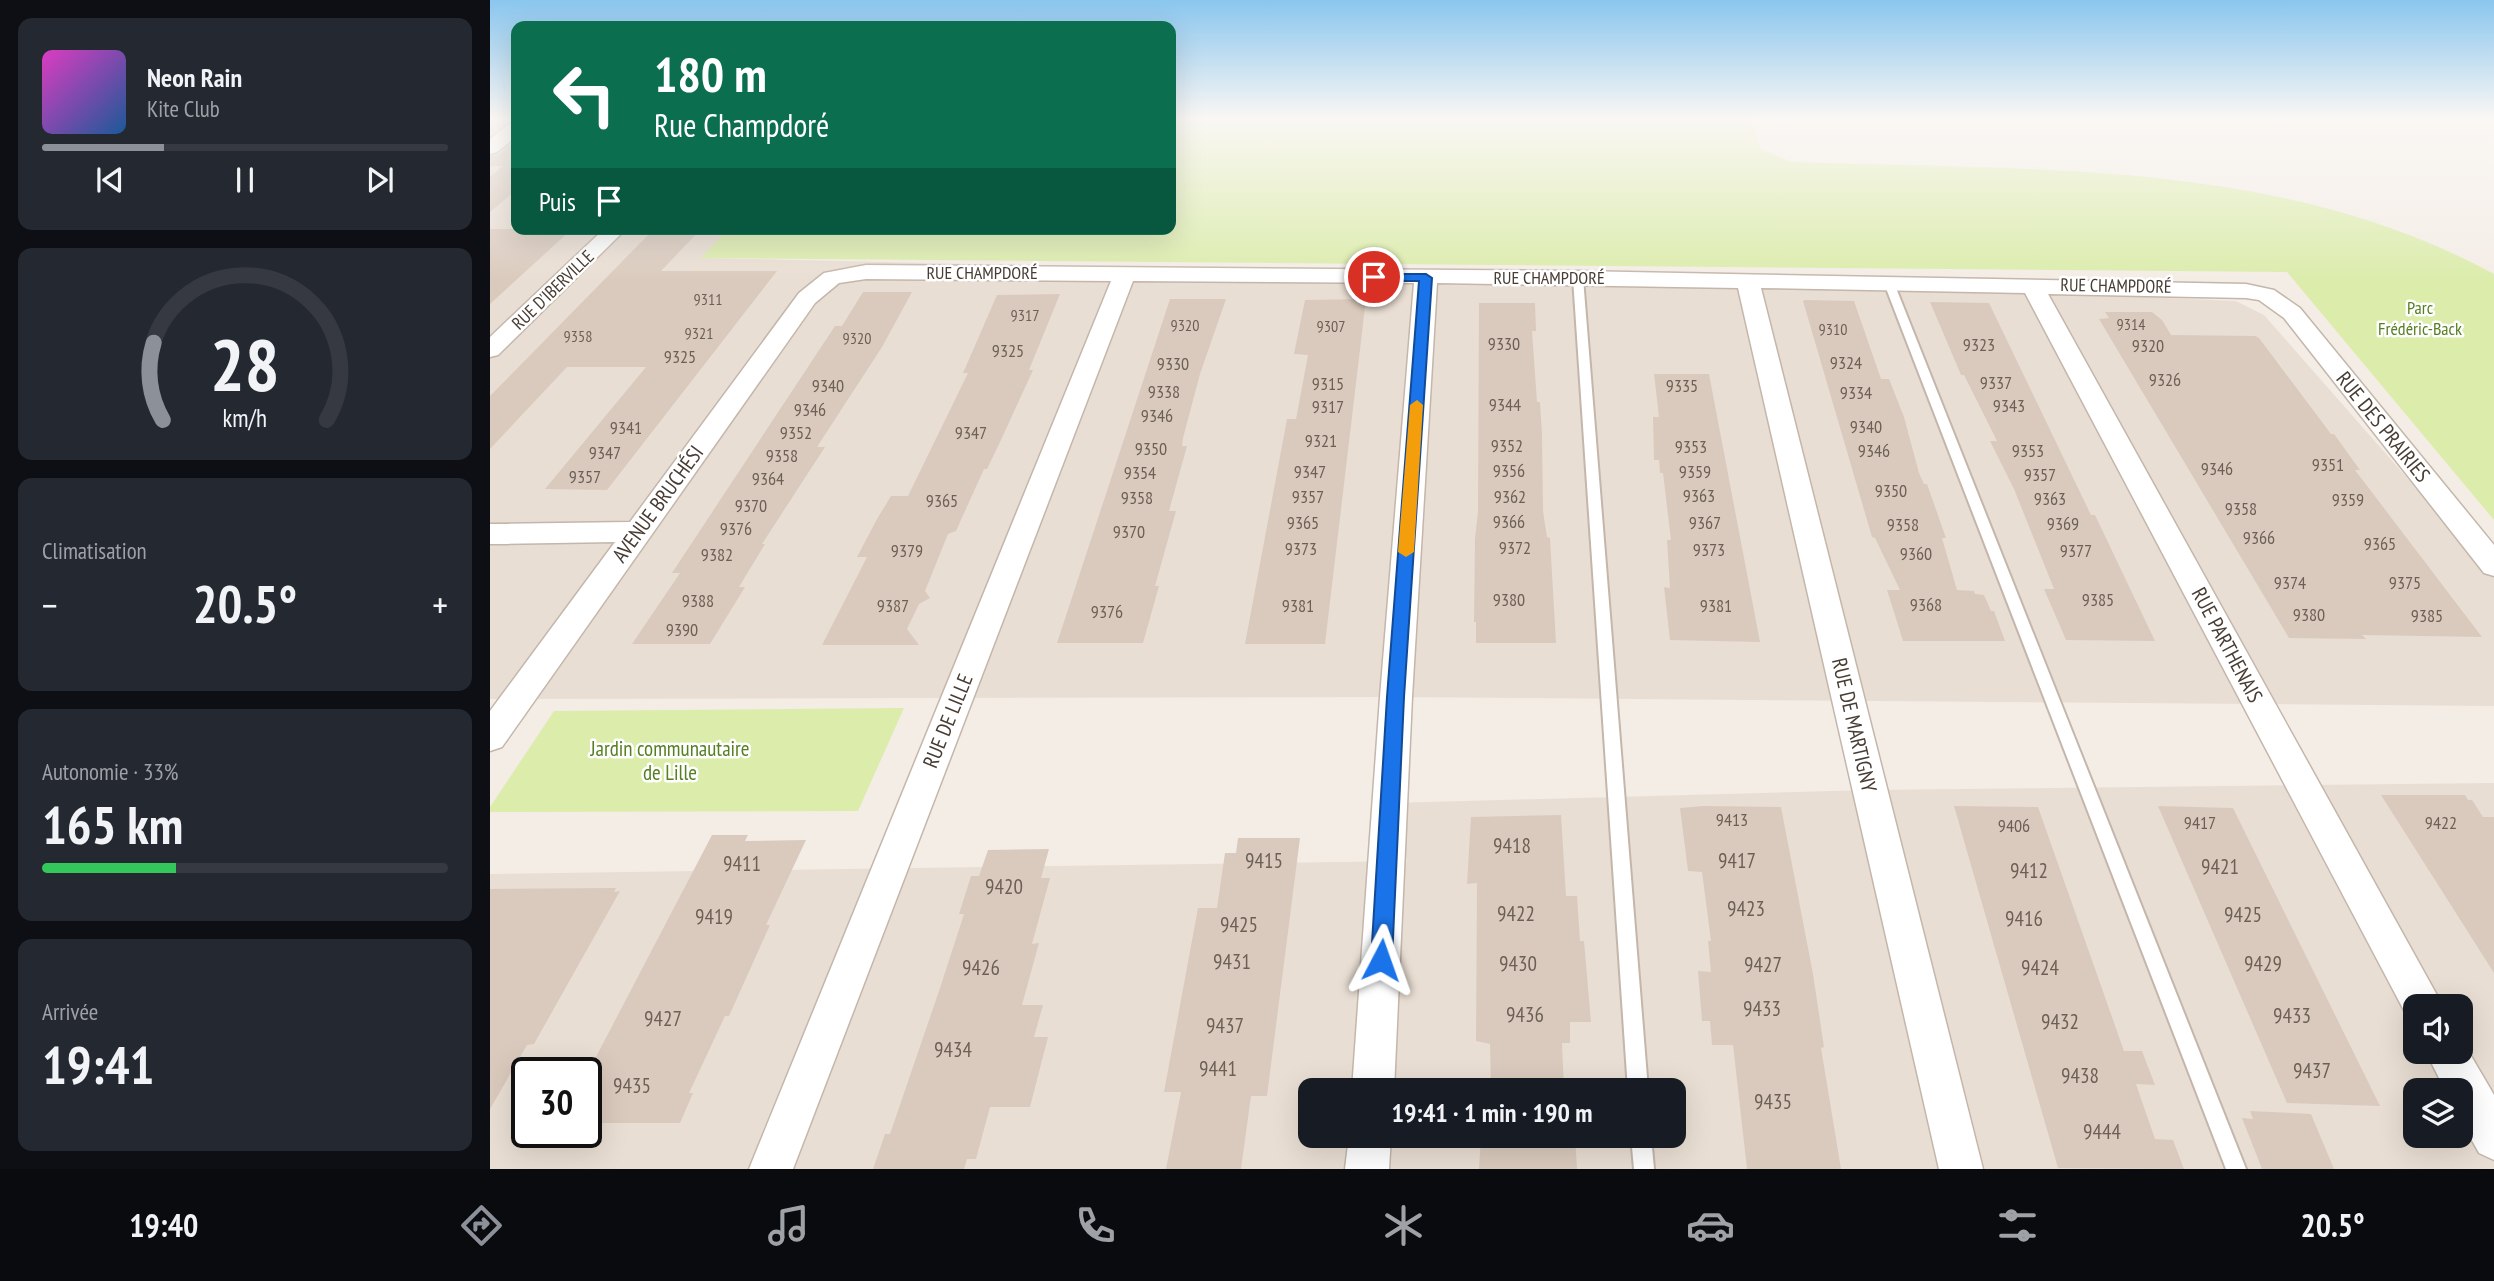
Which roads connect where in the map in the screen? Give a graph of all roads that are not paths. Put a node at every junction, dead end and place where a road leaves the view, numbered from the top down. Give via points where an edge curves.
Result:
1 (610, 235) edge
2 (1125, 274) junction
3 (832, 278) joint
4 (1426, 278) junction
5 (1578, 278) junction
6 (1748, 281) junction
7 (1889, 283) junction
8 (2032, 285) junction
9 (2266, 295) joint
10 (490, 350) edge
11 (638, 532) junction
12 (490, 534) edge
13 (2494, 565) edge
14 (490, 737) edge
15 (2416, 994) edge
16 (2454, 1064) edge
17 (1374, 1078) edge
18 (1637, 1078) edge
19 (2494, 1138) edge
20 (1369, 1148) edge
21 (1643, 1148) edge
22 (771, 1169) edge
23 (1367, 1169) edge
24 (1644, 1169) edge
25 (1961, 1169) edge
26 (2236, 1169) edge

1 - 10 street, RUE D'IBERVILLE
2 - 3 street, RUE CHAMPDORÉ via 866,272
2 - 4 street, RUE CHAMPDORÉ
2 - 22 street, RUE DE LILLE
3 - 11 street, AVENUE BRUCHÉSI via 807,298
4 - 5 street, RUE CHAMPDORÉ
4 - 17 street
5 - 6 street, RUE CHAMPDORÉ
5 - 18 lane
6 - 7 street, RUE CHAMPDORÉ
6 - 25 street, RUE DE MARTIGNY
7 - 8 street, RUE CHAMPDORÉ
7 - 26 lane
8 - 9 street, RUE CHAMPDORÉ via 2228,289
8 - 15 street, RUE PARTHENAIS
9 - 13 street, RUE DES PRAIRIES via 2292,313
11 - 12 street
11 - 14 street, AVENUE BRUCHÉSI
16 - 19 street
20 - 23 street
21 - 24 lane

